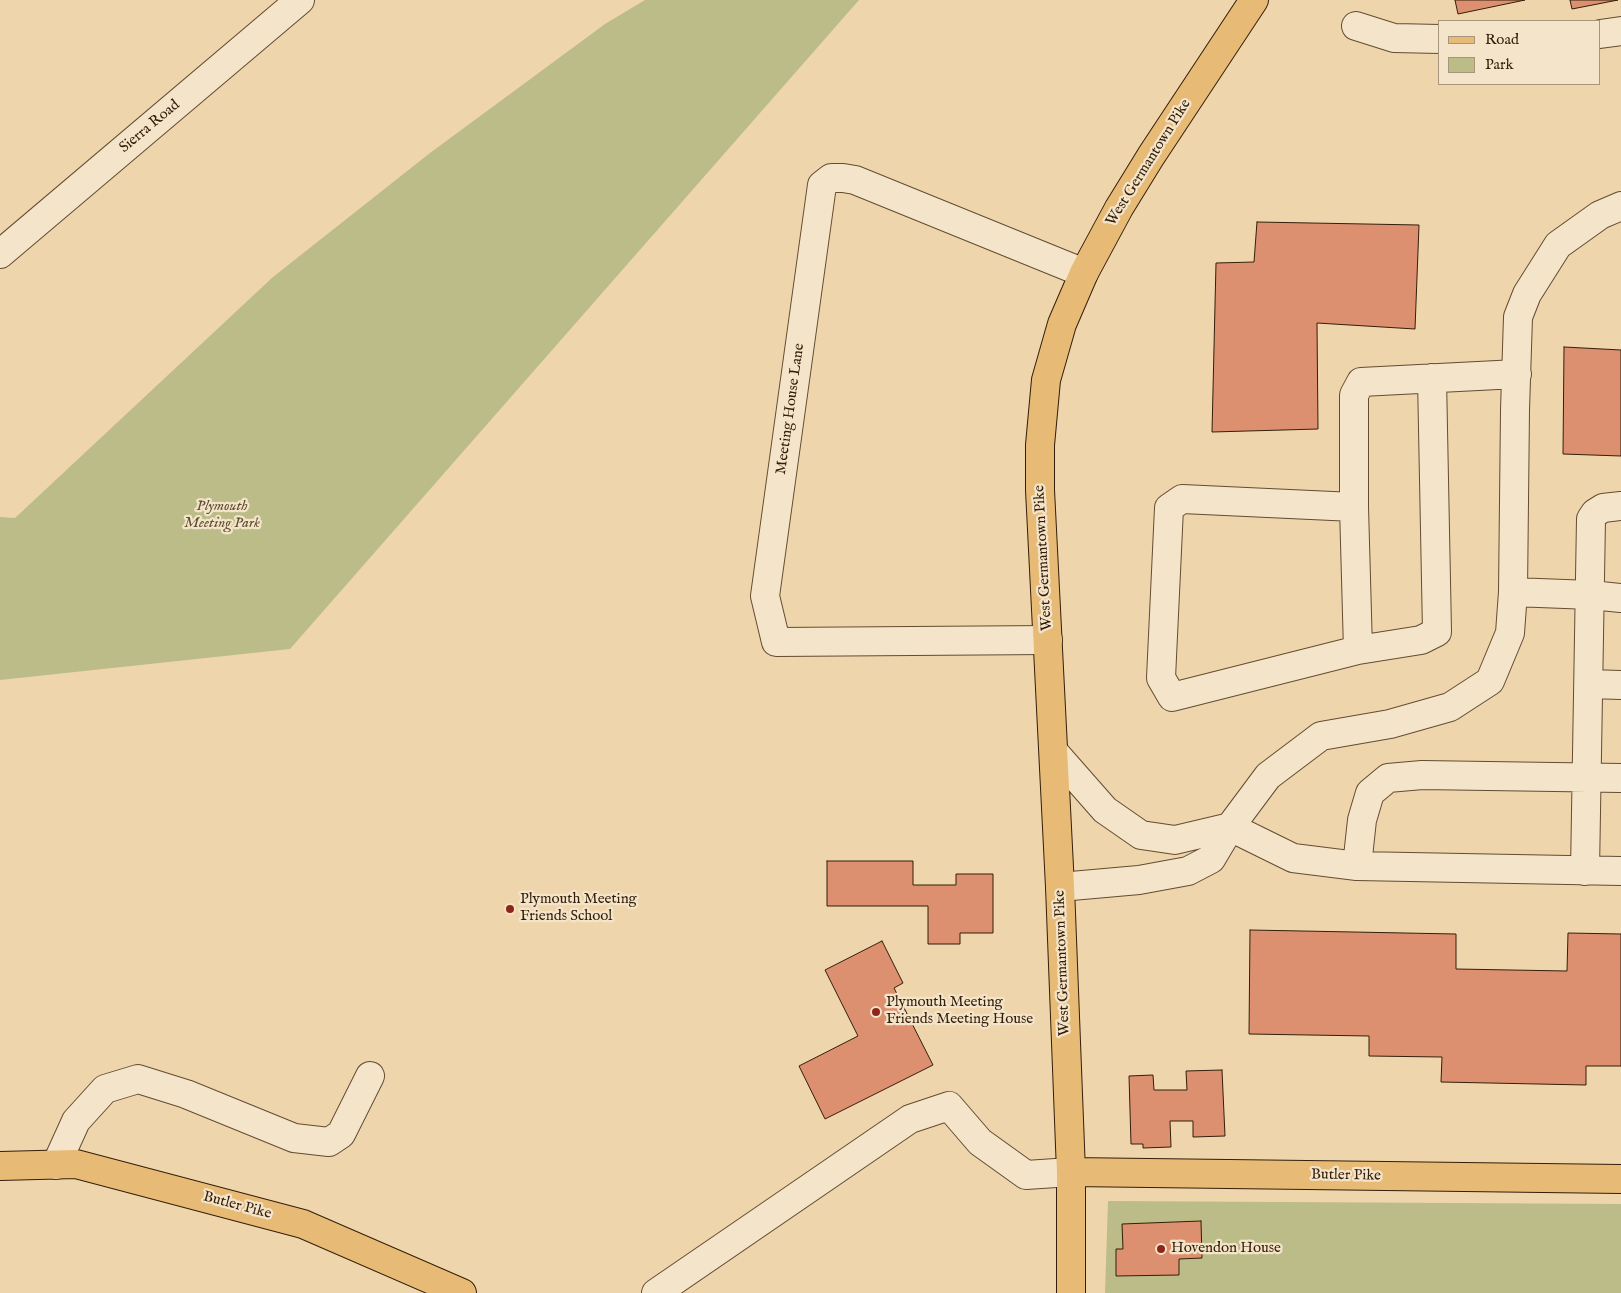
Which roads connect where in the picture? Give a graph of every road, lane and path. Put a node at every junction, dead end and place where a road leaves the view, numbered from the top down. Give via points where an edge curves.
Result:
1 (300, 0) edge
2 (1254, 0) edge
3 (1356, 26) dead end
4 (1621, 30) edge
5 (1601, 34) edge
6 (1438, 39) edge
7 (1621, 206) edge
8 (0, 254) edge
9 (1084, 274) junction
10 (1517, 374) junction
11 (1432, 378) junction
12 (1621, 506) edge
13 (1354, 507) junction
14 (1513, 592) junction
15 (1591, 595) junction
16 (1621, 598) edge
17 (1048, 640) junction
18 (1358, 650) junction
19 (1589, 684) junction
20 (1621, 685) edge
21 (1054, 752) junction
22 (1621, 778) edge
23 (1587, 779) junction
24 (1230, 827) junction
25 (1357, 866) junction
26 (1585, 871) junction
27 (1621, 871) edge
28 (1060, 887) junction
29 (370, 1076) dead end
30 (56, 1165) junction
31 (0, 1166) edge
32 (1071, 1172) junction
33 (1621, 1179) edge
34 (462, 1293) edge
35 (656, 1293) edge
36 (1071, 1293) edge

1 - 8 street, Sierra Road
2 - 9 main road, West Germantown Pike via 1151,156
3 - 6 street via 1394,38
4 - 5 street
7 - 10 street via 1600,215 1558,245 1527,294 1518,317
9 - 17 main road, West Germantown Pike via 1062,324 1046,380 1040,490
9 - 17 street, Meeting House Lane via 855,180 831,178 822,185 765,596 776,642
10 - 11 street
10 - 14 street
11 - 13 street via 1361,382 1354,394
11 - 18 street via 1437,632 1421,640
12 - 15 street via 1603,508 1591,519
13 - 18 street
13 - 18 street via 1182,499 1169,508 1161,678 1172,697
14 - 15 street
14 - 24 street via 1510,633 1490,681 1450,707 1390,724 1321,736 1268,776
15 - 16 street
15 - 19 street
17 - 21 main road, West Germantown Pike
19 - 20 street
19 - 23 street
21 - 24 street via 1105,810 1141,835 1175,840
21 - 28 main road, West Germantown Pike
22 - 23 street
23 - 25 street via 1422,775 1388,778 1370,793 1362,820
23 - 26 street
24 - 25 street via 1293,858
24 - 28 street via 1211,860 1188,871 1139,880
25 - 26 street
26 - 27 street
28 - 32 main road, West Germantown Pike
29 - 30 street via 341,1134 329,1142 294,1138 186,1094 138,1079 105,1089 76,1121
30 - 31 main road, Butler Pike
30 - 34 main road, Butler Pike via 76,1164 303,1224
32 - 33 main road, Butler Pike
32 - 35 street via 1026,1175 980,1142 949,1106 910,1119
32 - 36 main road, West Germantown Pike

